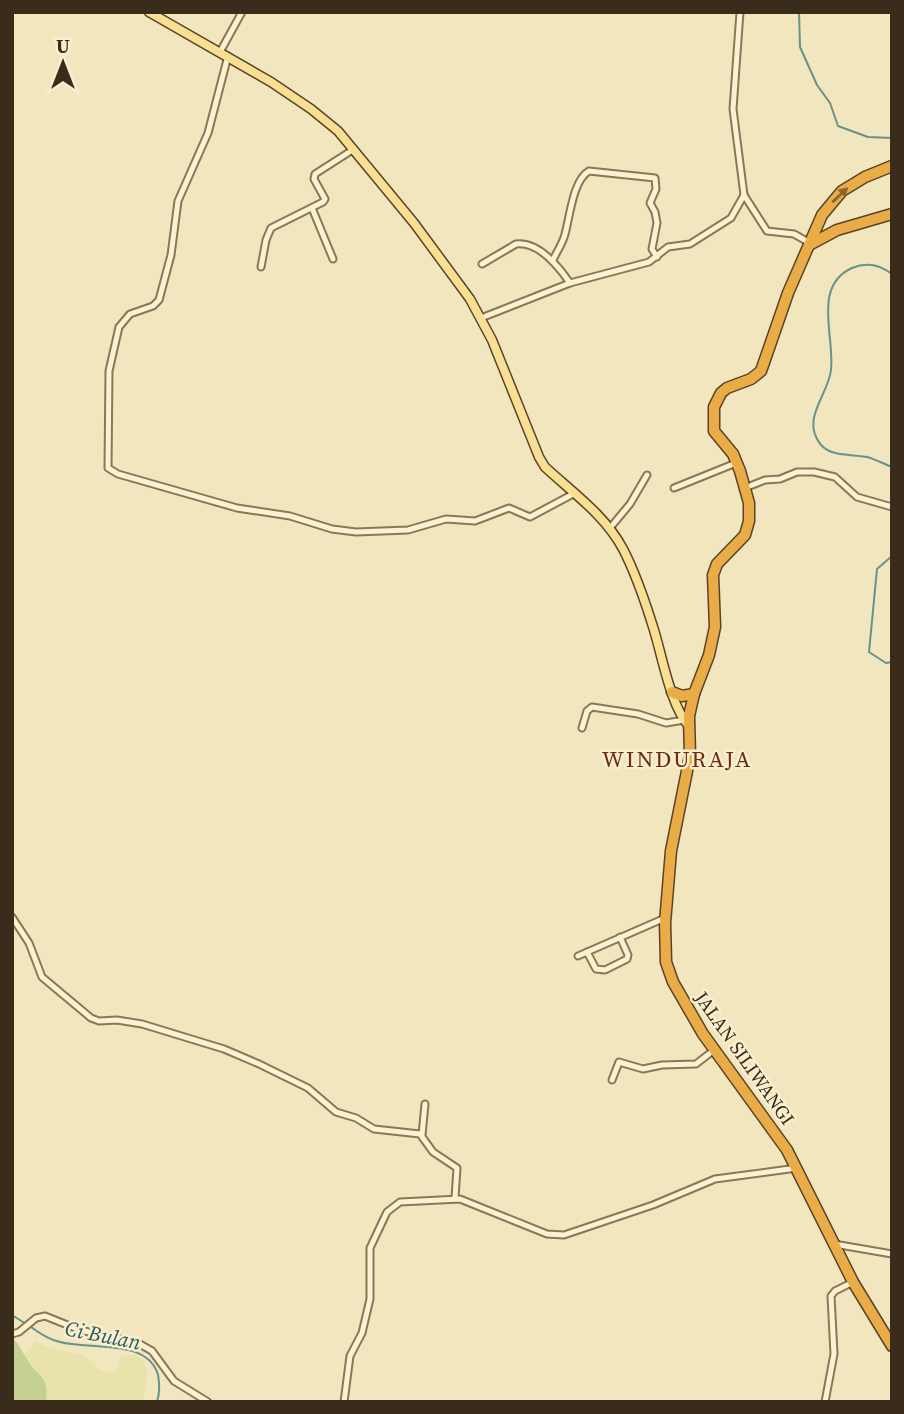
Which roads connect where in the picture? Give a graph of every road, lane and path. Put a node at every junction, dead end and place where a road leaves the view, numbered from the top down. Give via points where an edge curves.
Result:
1 (149, 12) edge
2 (242, 12) edge
3 (740, 12) edge
4 (220, 52) junction
5 (228, 57) junction
6 (354, 149) junction
7 (892, 166) edge
8 (744, 195) junction
9 (312, 208) junction
10 (892, 214) edge
11 (810, 244) junction
12 (657, 257) junction
13 (333, 259) dead end
14 (553, 260) junction
15 (482, 264) dead end
16 (261, 267) dead end
17 (570, 283) junction
18 (481, 317) junction
19 (737, 462) junction
20 (647, 475) dead end
21 (674, 488) dead end
22 (746, 488) junction
23 (575, 493) junction
24 (892, 507) edge
25 (610, 528) junction
26 (672, 692) junction
27 (694, 694) junction
28 (686, 723) junction
29 (582, 728) dead end
30 (12, 917) edge
31 (665, 918) junction
32 (620, 937) junction
33 (587, 952) junction
34 (578, 956) dead end
35 (713, 1050) junction
36 (612, 1080) dead end
37 (425, 1104) dead end
38 (422, 1135) junction
39 (797, 1168) junction
40 (455, 1198) junction
41 (834, 1244) junction
42 (892, 1254) edge
43 (853, 1282) junction
44 (12, 1334) edge
45 (892, 1346) edge
46 (208, 1402) edge
47 (344, 1402) edge
48 (825, 1402) edge

1 - 4 main road
2 - 4 street
3 - 8 street via 733,109
4 - 5 main road
5 - 6 main road via 311,108
5 - 23 street via 208,134 178,201 159,300 130,314 119,327 109,371 108,468 237,508 365,533 408,530 449,519 475,521 509,508 530,517
6 - 9 street via 315,174 325,199
6 - 18 main road
11 -> 7 highway, JALAN SILIWANGI via 822,215 842,191
8 - 11 street via 767,231 794,234
8 - 12 street via 731,218 690,244 668,247
9 - 13 street
9 - 16 street via 274,225
10 - 11 highway via 837,230
11 - 19 highway, JALAN SILIWANGI via 761,371 727,388 714,407 714,431
12 - 14 street via 652,249 657,218 650,203 656,178 589,171 578,187
12 - 17 street
14 - 15 street via 520,243
14 - 17 street
17 - 18 street
18 - 23 main road via 539,457
19 - 21 street
19 - 22 highway, JALAN SILIWANGI
20 - 25 street
22 - 24 street via 797,472 814,472 835,477 857,497
22 - 27 highway, JALAN SILIWANGI via 750,511 745,535 714,569 715,627
23 - 25 main road
25 - 26 main road via 640,590
26 - 27 highway
26 - 28 main road
27 - 28 highway, JALAN SILIWANGI
28 - 29 street via 590,707
28 - 31 highway, JALAN SILIWANGI via 690,756 671,851
30 - 38 street via 29,943 42,977 95,1020 142,1024 224,1049 301,1085 336,1112 374,1129
31 - 32 street
31 - 35 highway, JALAN SILIWANGI via 669,974
32 - 33 street
32 - 33 street via 627,960 605,970 597,970
33 - 34 street
35 - 36 street via 696,1064 643,1069 619,1062
35 - 39 highway, JALAN SILIWANGI
37 - 38 street
38 - 40 street via 433,1152 457,1168
39 - 40 street via 715,1179 564,1235 547,1234
39 - 41 highway, JALAN SILIWANGI
40 - 47 street via 400,1202 383,1218 370,1248 370,1299 362,1333 350,1356
41 - 42 street
41 - 43 highway, JALAN SILIWANGI
43 - 45 highway, JALAN SILIWANGI
43 - 48 street via 831,1296 834,1354
44 - 46 street via 45,1316 80,1330 144,1345 174,1381

